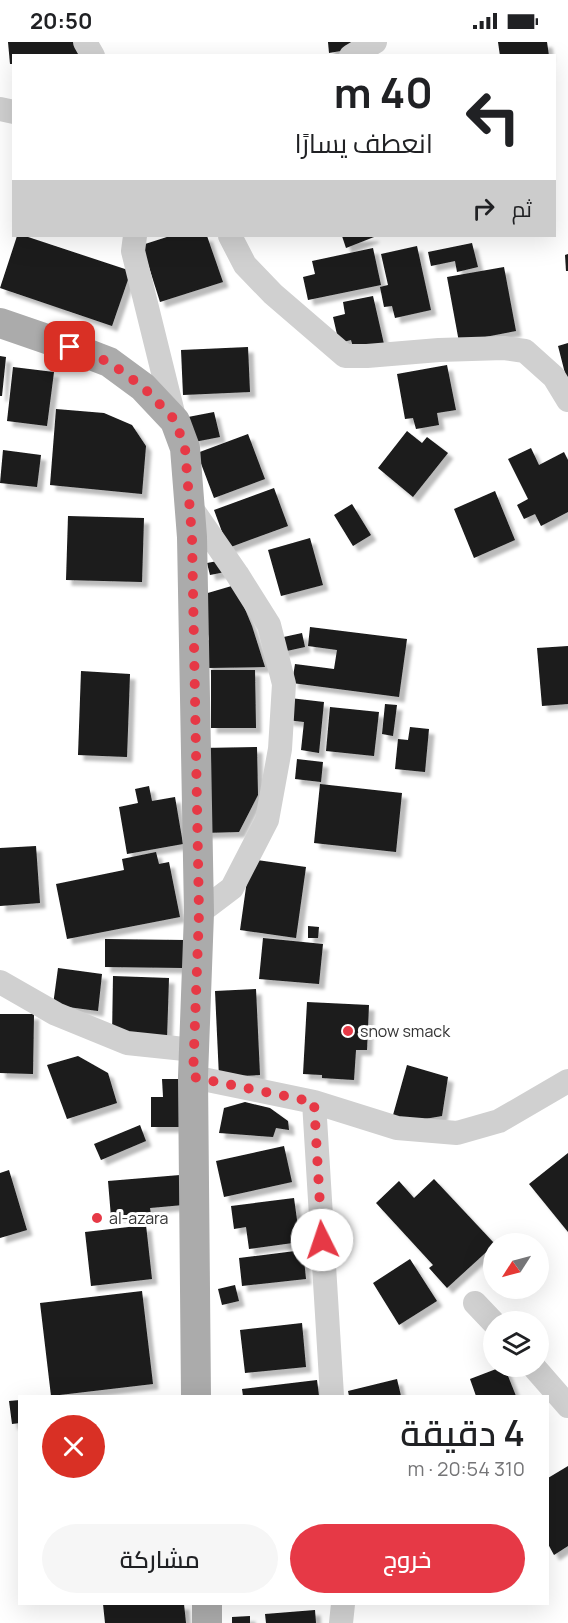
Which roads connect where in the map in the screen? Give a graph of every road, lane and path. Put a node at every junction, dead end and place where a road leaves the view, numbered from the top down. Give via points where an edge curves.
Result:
1 (375, 42) edge
2 (354, 54) edge
3 (135, 237) edge
4 (231, 237) edge
5 (0, 323) edge
6 (568, 400) edge
7 (175, 420) junction
8 (190, 506) junction
9 (199, 913) junction
10 (0, 982) edge
11 (194, 1063) junction
12 (568, 1081) edge
13 (314, 1102) junction
14 (475, 1303) dead end
15 (483, 1311) edge
16 (543, 1377) edge
17 (196, 1395) edge
18 (332, 1395) edge
19 (568, 1406) edge
20 (207, 1605) edge
21 (343, 1605) edge
22 (207, 1623) edge
23 (341, 1623) edge

1 - 2 street
3 - 7 street via 133,251
4 - 6 street via 245,265 345,356 504,348 525,351 554,377
5 - 7 main road via 109,362 143,387
7 - 8 main road via 185,448
8 - 9 main road
8 - 9 street via 269,625 284,684 280,749 267,820 232,888
9 - 11 main road
10 - 11 street via 56,1014 127,1043
11 - 13 street
11 - 17 main road
12 - 13 street via 499,1121 457,1133 397,1128
13 - 18 street
14 - 15 street
16 - 19 street
20 - 22 main road
21 - 23 street

